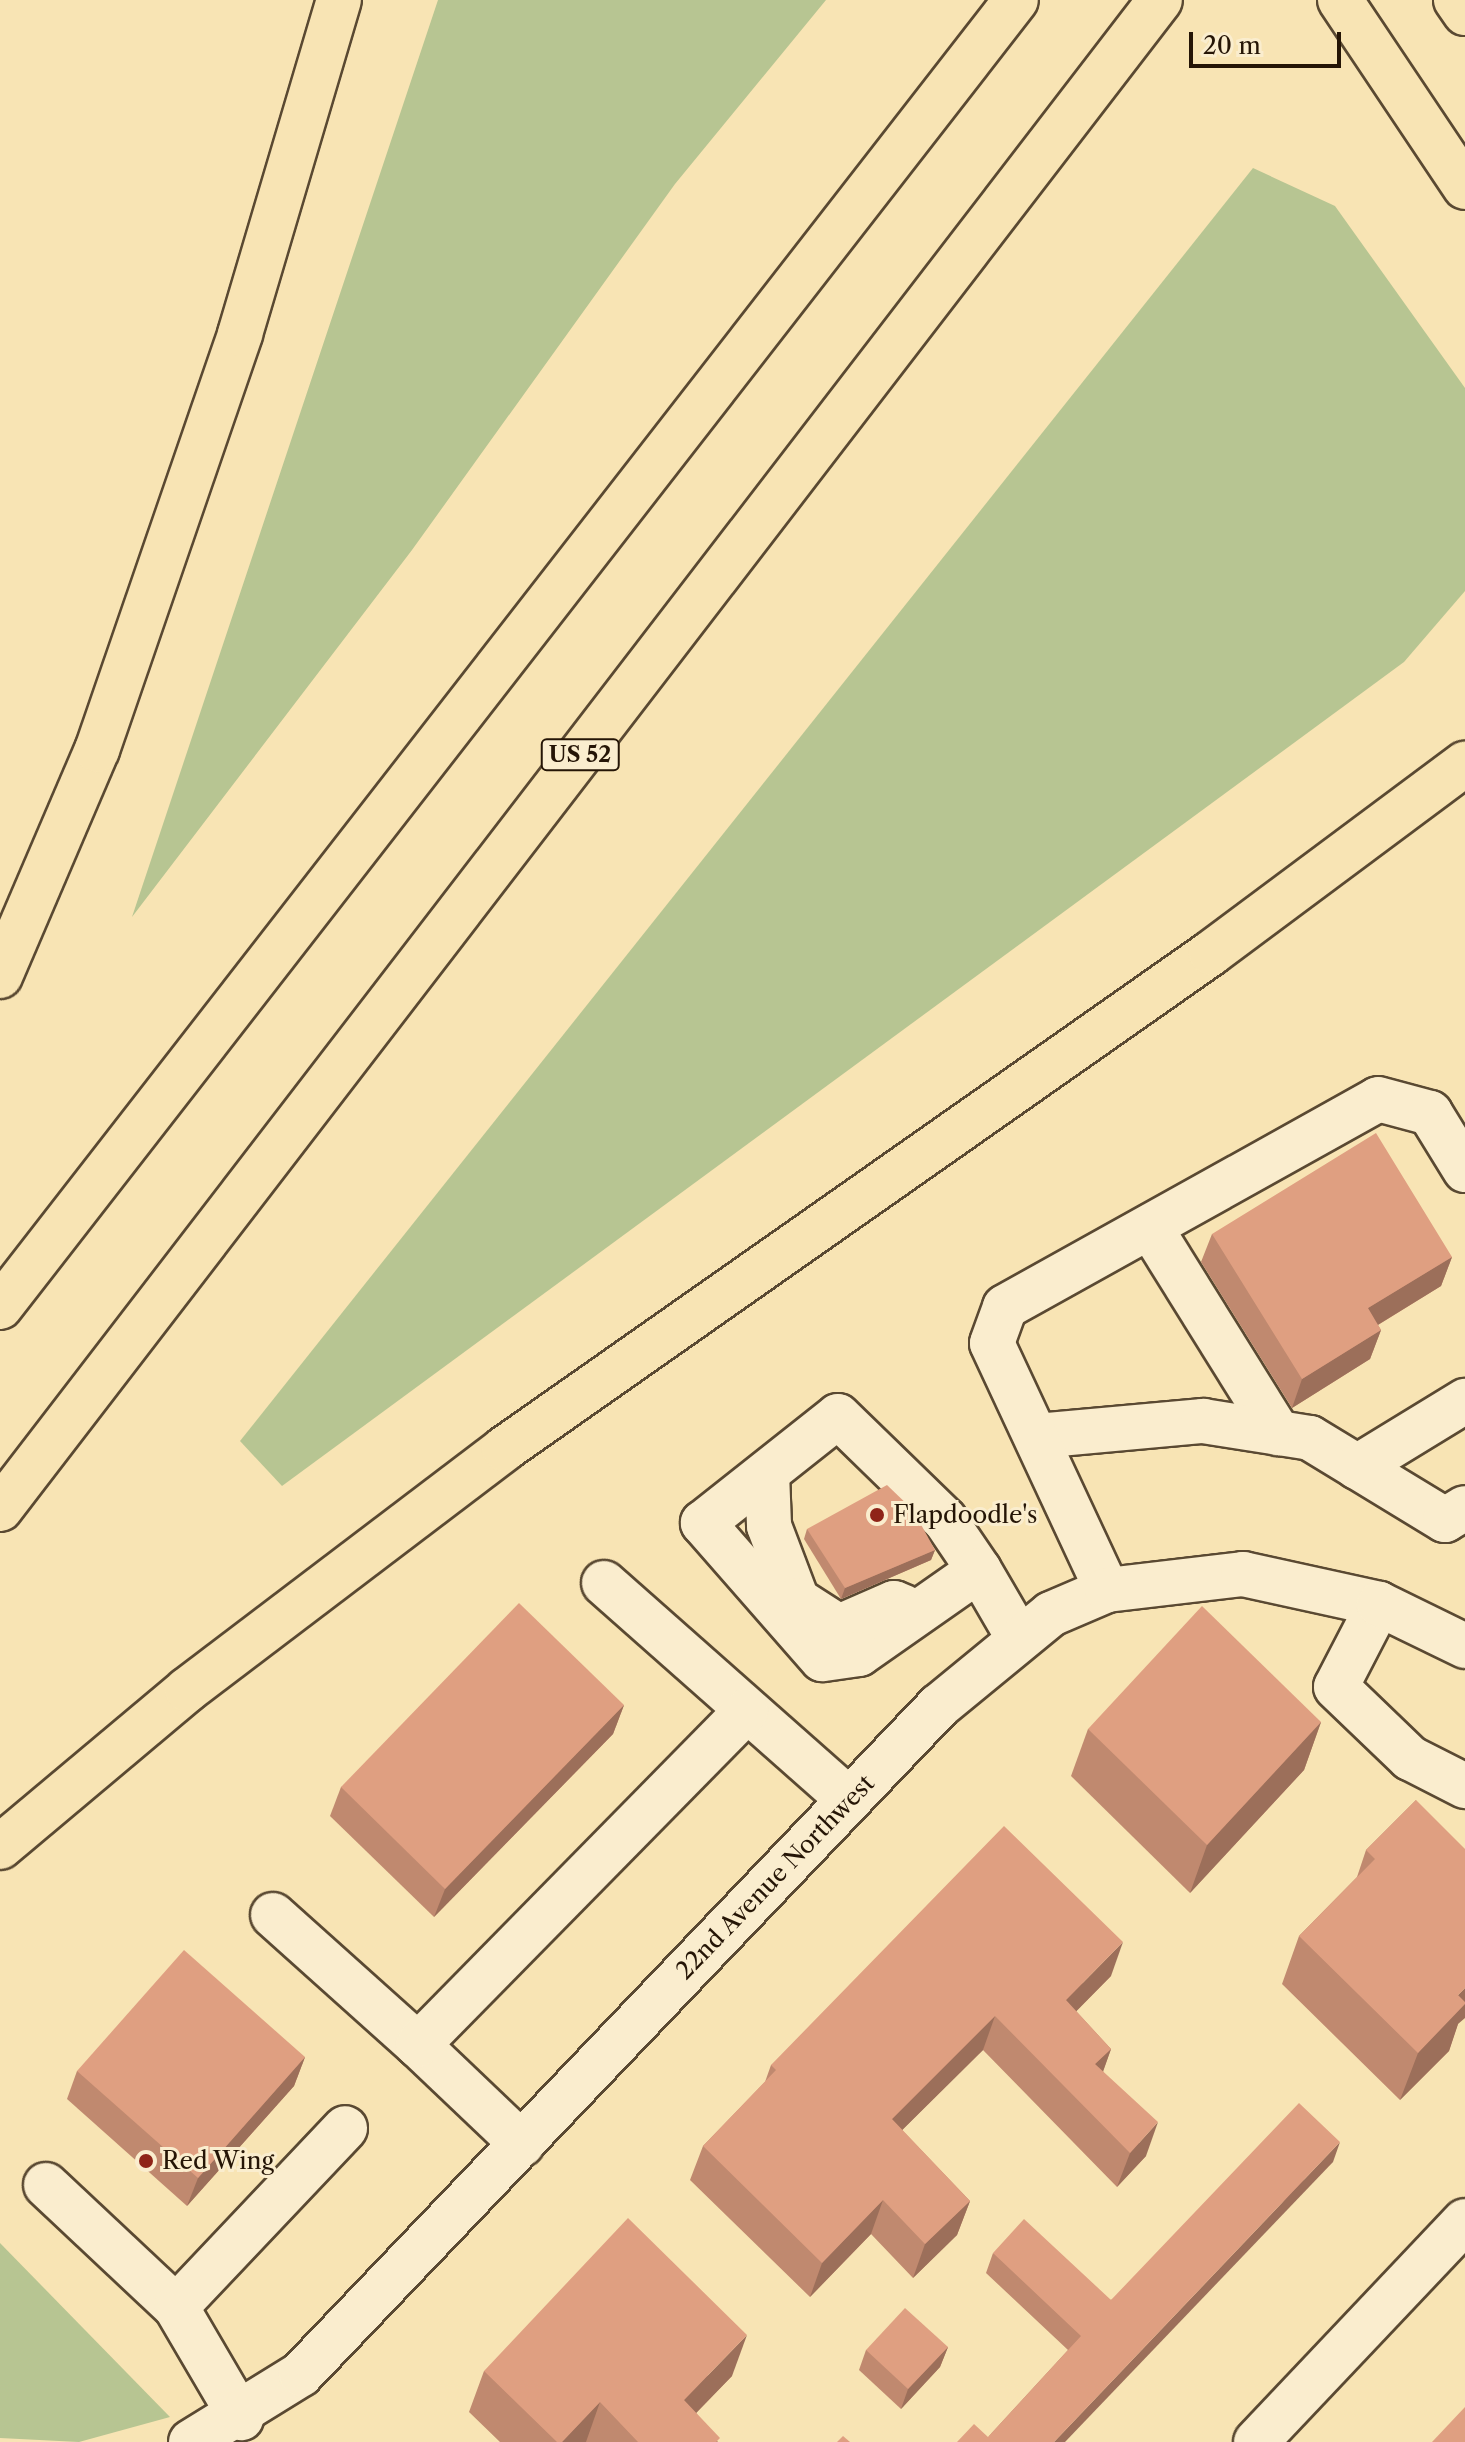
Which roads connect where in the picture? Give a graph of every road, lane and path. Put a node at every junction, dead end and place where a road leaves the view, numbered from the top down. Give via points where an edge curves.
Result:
1 (339, 0) edge
2 (1016, 0) edge
3 (1160, 0) edge
4 (1340, 0) edge
5 (1456, 0) edge
6 (1465, 13) edge
7 (1465, 187) edge
8 (1465, 764) edge
9 (0, 976) edge
10 (1465, 1170) edge
11 (1150, 1227) junction
12 (0, 1307) edge
13 (1465, 1401) edge
14 (1278, 1433) junction
15 (1037, 1436) junction
16 (1357, 1467) junction
17 (767, 1473) junction
18 (1465, 1508) edge
19 (0, 1509) edge
20 (979, 1570) junction
21 (604, 1583) dead end
22 (1107, 1590) junction
23 (1379, 1604) junction
24 (918, 1612) junction
25 (1018, 1637) junction
26 (1465, 1646) edge
27 (746, 1711) junction
28 (1465, 1786) edge
29 (849, 1800) junction
30 (0, 1847) edge
31 (273, 1915) dead end
32 (418, 2045) junction
33 (345, 2128) dead end
34 (522, 2144) junction
35 (46, 2185) dead end
36 (1465, 2221) edge
37 (176, 2307) junction
38 (241, 2418) junction
39 (191, 2442) edge
40 (1256, 2442) edge

1 - 9 main road via 240,334 97,750
2 - 12 main road
3 - 19 main road, US 52
4 - 7 main road
5 - 6 main road
8 - 30 main road via 1211,953 504,1449 187,1690
10 - 11 street via 1430,1113 1378,1099
11 - 14 street
11 - 15 street via 1005,1307 992,1343
13 - 16 street
14 - 15 street via 1203,1421
14 - 16 street via 1310,1438
15 - 22 street
16 - 18 street via 1445,1520
17 - 20 street via 838,1416 945,1520
17 - 24 street via 769,1526 797,1600 839,1627 894,1603
17 - 24 street via 703,1523 822,1659 859,1654
20 - 24 street
20 - 25 street
21 - 27 street
22 - 23 street, 22nd Avenue Northwest via 1243,1574
22 - 25 street, 22nd Avenue Northwest
23 - 26 street, 22nd Avenue Northwest
23 - 28 street via 1336,1687 1410,1758
25 - 29 street, 22nd Avenue Northwest
27 - 29 street
27 - 32 street
29 - 34 street, 22nd Avenue Northwest
31 - 32 street
32 - 34 street
33 - 37 street
34 - 38 street, 22nd Avenue Northwest via 344,2332
35 - 37 street
36 - 40 street
37 - 38 street
38 - 39 street, 22nd Avenue Northwest

